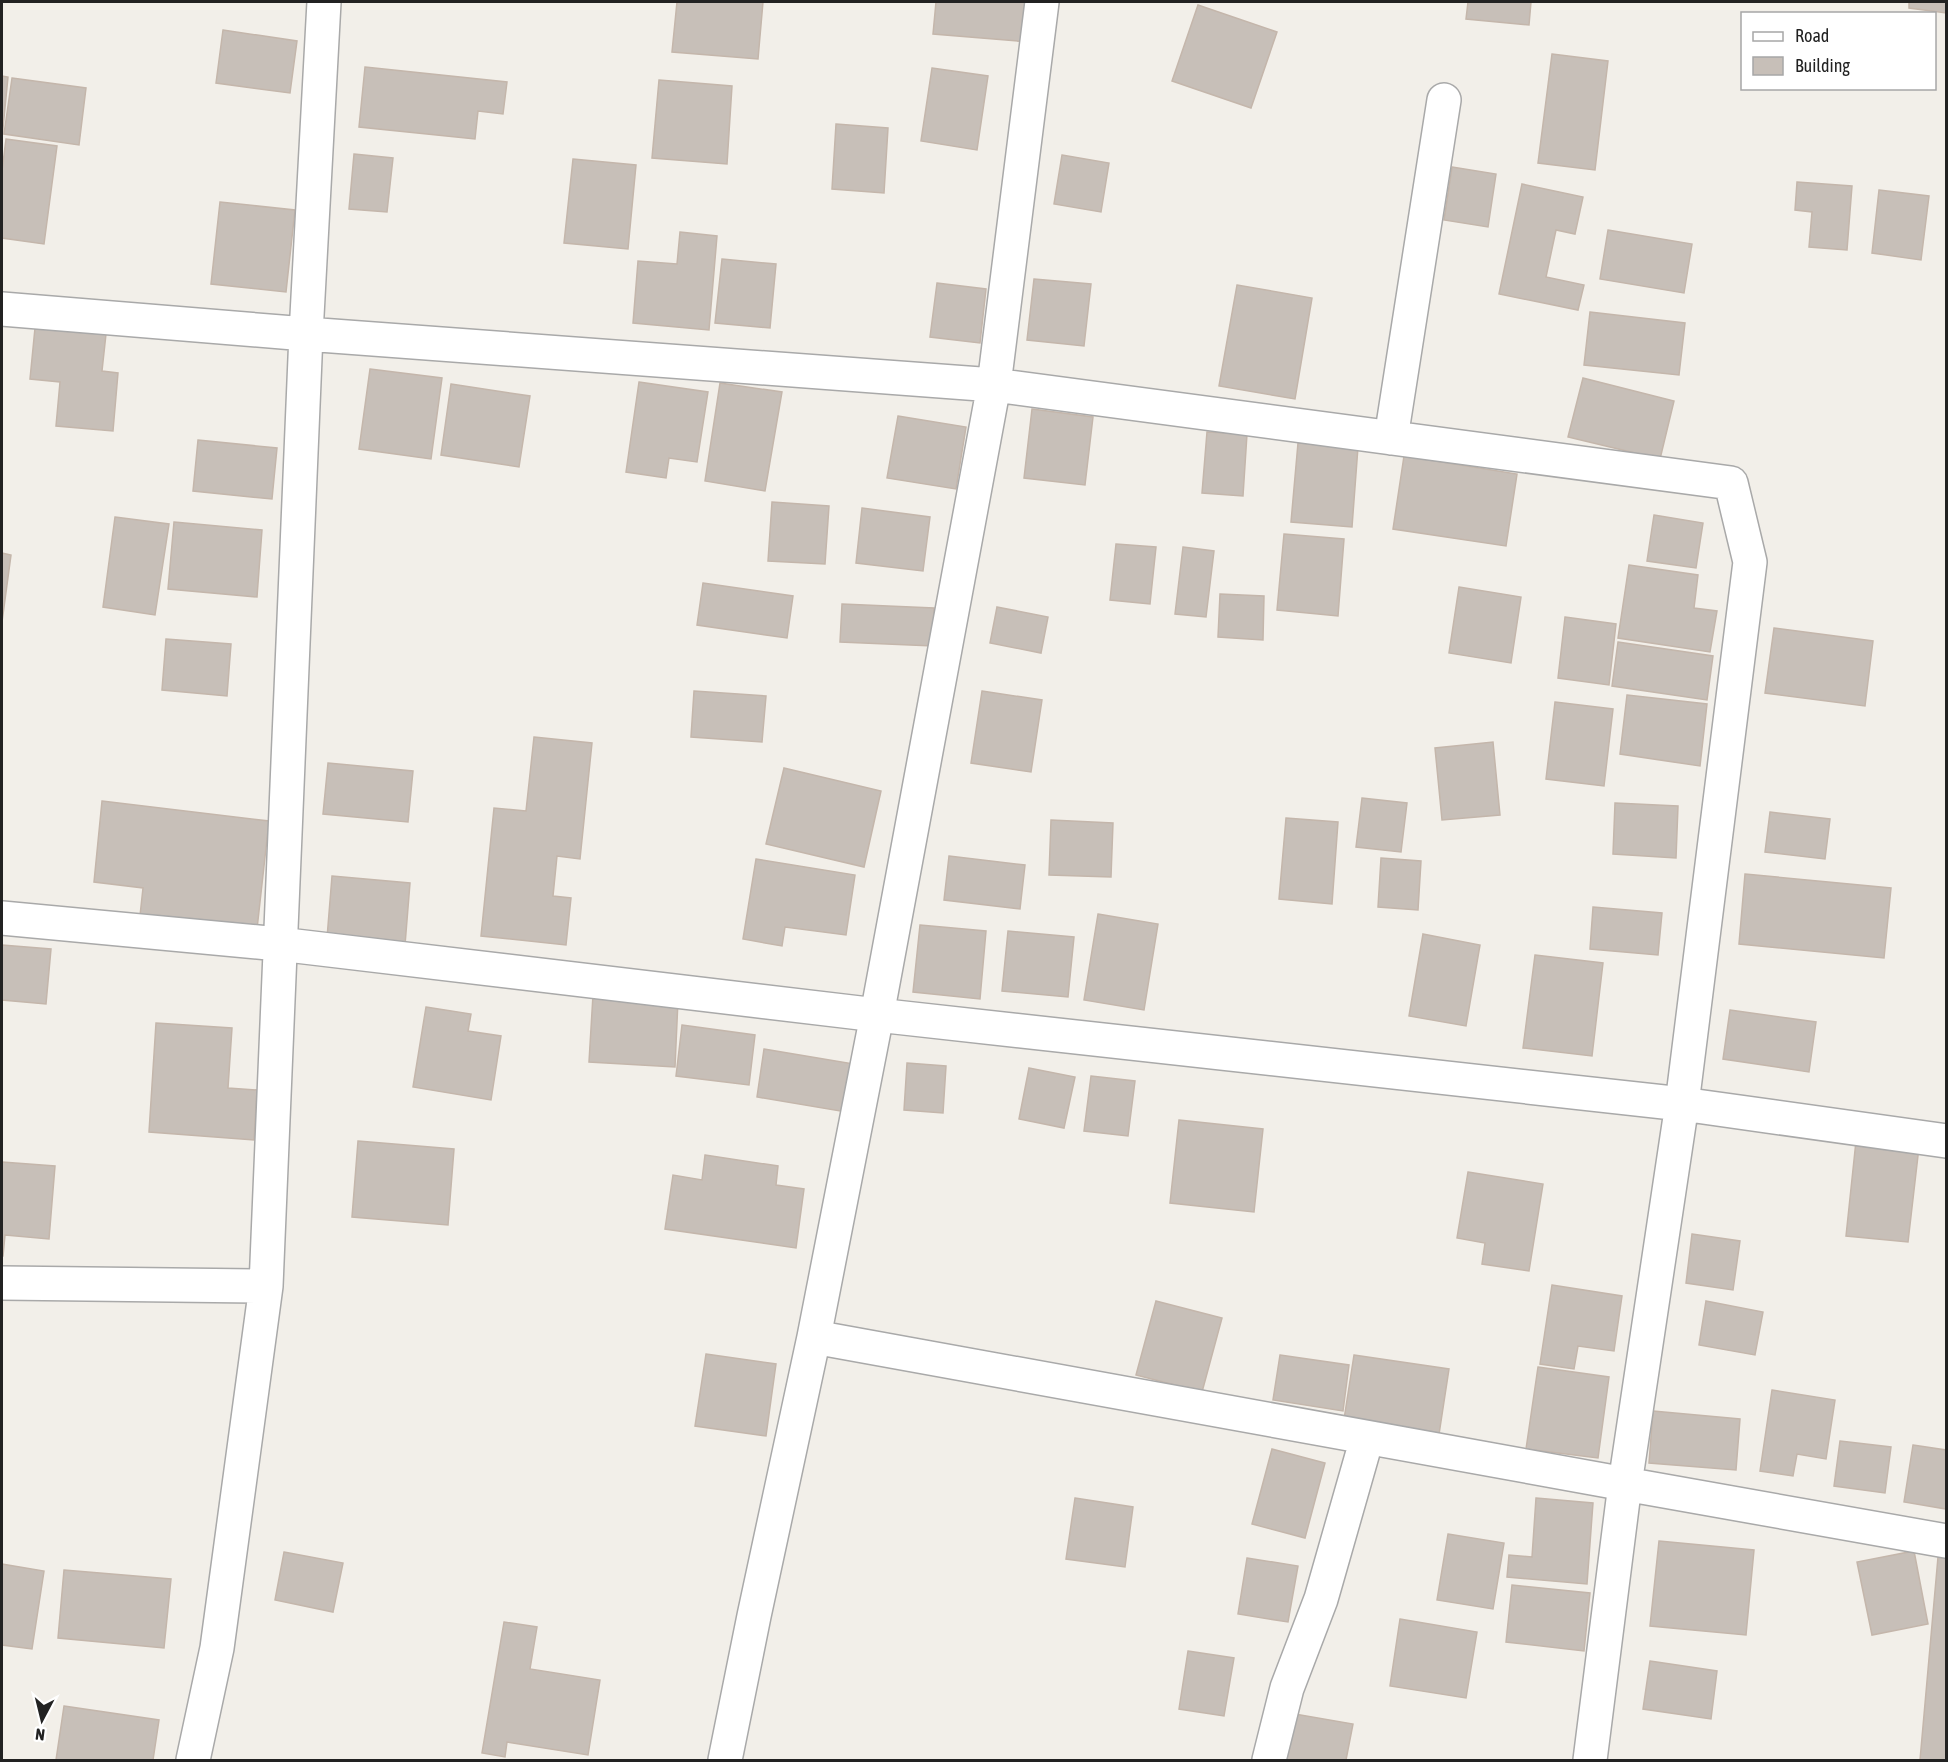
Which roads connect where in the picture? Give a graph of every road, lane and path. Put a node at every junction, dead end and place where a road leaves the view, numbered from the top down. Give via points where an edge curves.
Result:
1 (324, 2) edge
2 (1042, 2) edge
3 (1444, 100) dead end
4 (2, 309) edge
5 (306, 334) junction
6 (994, 385) junction
7 (1392, 438) junction
8 (2, 918) edge
9 (279, 944) junction
10 (877, 1015) junction
11 (1682, 1104) junction
12 (1947, 1141) edge
13 (2, 1283) edge
14 (266, 1286) junction
15 (814, 1337) junction
16 (1367, 1438) junction
17 (1625, 1484) junction
18 (1947, 1540) edge
19 (193, 1761) edge
20 (725, 1761) edge
21 (1269, 1761) edge
22 (1590, 1761) edge

1 - 5 street
2 - 6 street
3 - 7 street
4 - 5 street
5 - 6 street
5 - 9 street
6 - 7 street
6 - 10 street
7 - 11 street via 1731,483 1750,561
8 - 9 street
9 - 10 street
9 - 14 street
10 - 11 street
10 - 15 street
11 - 12 street
11 - 17 street
13 - 14 street
14 - 19 street via 217,1648
15 - 16 street
15 - 20 street
16 - 17 street
16 - 21 street via 1321,1599 1287,1688
17 - 18 street
17 - 22 street

